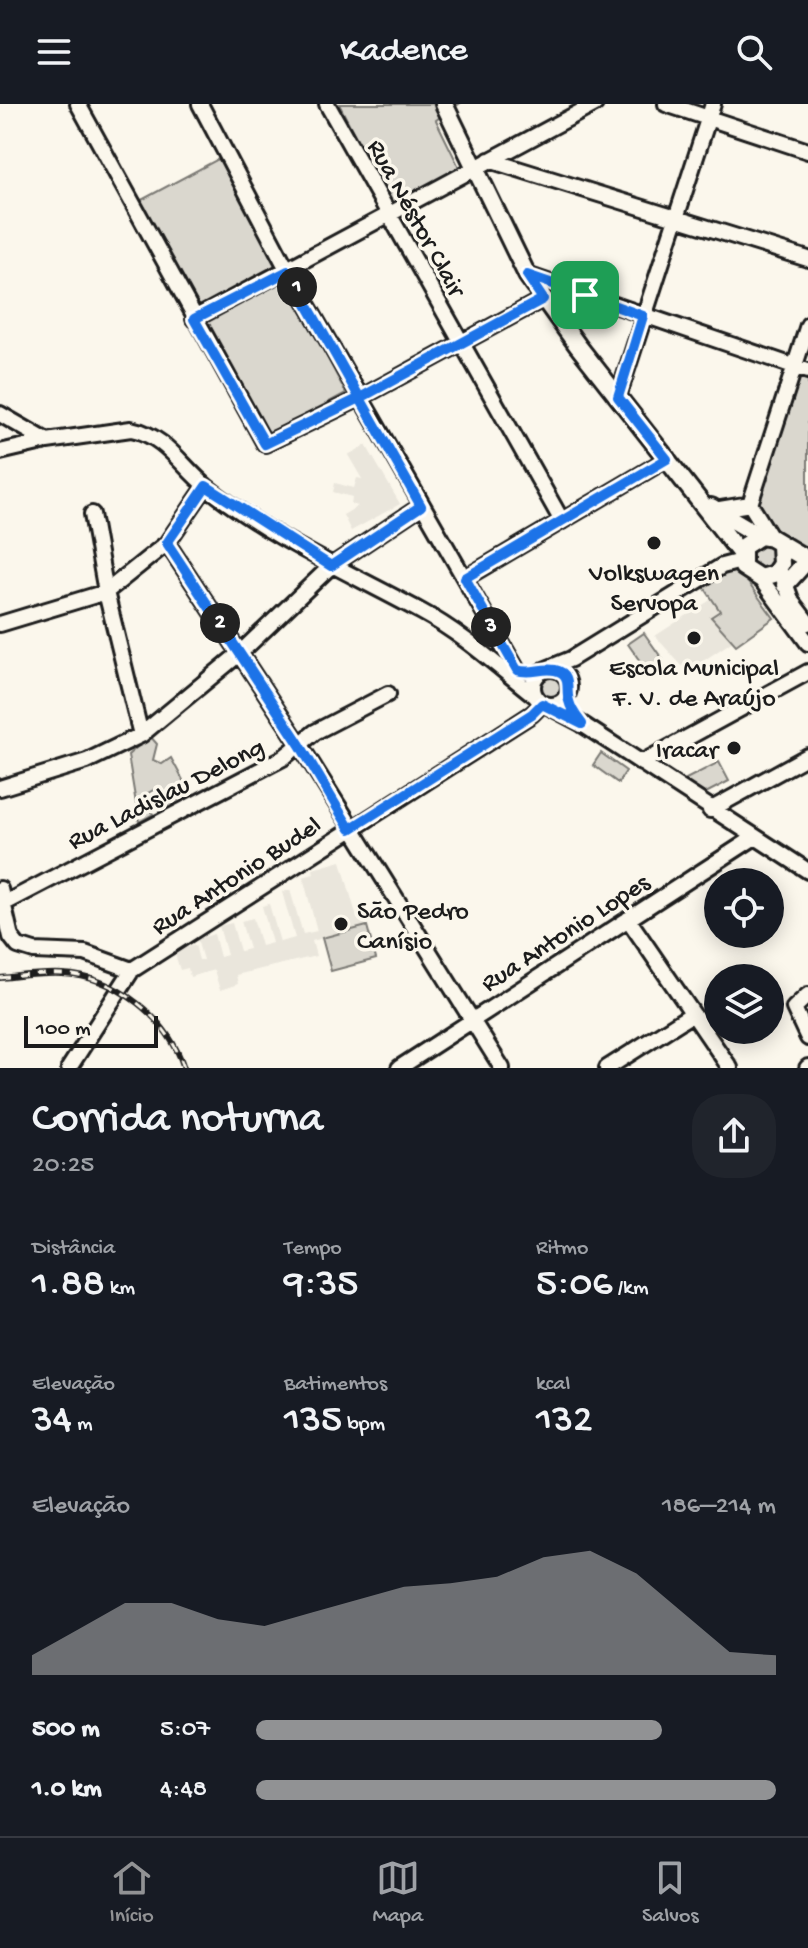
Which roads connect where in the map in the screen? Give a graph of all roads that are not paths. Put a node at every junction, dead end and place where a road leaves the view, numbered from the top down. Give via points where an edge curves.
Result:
1 (78, 104) edge
2 (200, 104) edge
3 (327, 104) edge
4 (444, 104) edge
5 (595, 104) edge
6 (666, 104) edge
7 (579, 108) edge
8 (710, 111) edge
9 (808, 151) edge
10 (489, 160) junction
11 (473, 168) junction
12 (390, 216) junction
13 (677, 216) junction
14 (808, 259) edge
15 (288, 271) junction
16 (527, 275) junction
17 (543, 299) junction
18 (643, 316) junction
19 (194, 319) junction
20 (808, 325) edge
21 (461, 343) junction
22 (802, 369) edge
23 (618, 397) junction
24 (360, 398) junction
25 (0, 414) edge
26 (47, 441) junction
27 (0, 452) edge
28 (667, 459) junction
29 (206, 486) junction
30 (694, 493) junction
31 (750, 504) junction
32 (421, 506) junction
33 (714, 510) junction
34 (92, 514) dead end
35 (562, 521) junction
36 (770, 540) junction
37 (167, 543) junction
38 (741, 557) junction
39 (806, 563) edge
40 (331, 566) junction
41 (780, 566) junction
42 (465, 578) junction
43 (760, 578) junction
44 (785, 585) junction
45 (106, 592) junction
46 (808, 623) edge
47 (0, 624) edge
48 (494, 632) junction
49 (808, 643) edge
50 (240, 653) junction
51 (487, 655) junction
52 (571, 659) junction
53 (517, 670) junction
54 (542, 671) junction
55 (808, 672) edge
56 (567, 687) junction
57 (388, 694) dead end
58 (541, 701) junction
59 (582, 724) junction
60 (141, 735) junction
61 (300, 745) junction
62 (808, 756) edge
63 (641, 763) junction
64 (0, 788) edge
65 (710, 810) junction
66 (350, 829) junction
67 (755, 837) junction
68 (808, 871) edge
69 (1, 896) edge
70 (628, 919) junction
71 (132, 970) junction
72 (808, 995) edge
73 (692, 1014) junction
74 (472, 1019) junction
75 (808, 1038) edge
76 (420, 1062) edge
77 (69, 1068) edge
78 (399, 1068) edge
79 (502, 1068) edge
80 (607, 1068) edge
81 (730, 1068) edge

1 - 19 street
2 - 15 street
3 - 12 street, Rua Néstor Clair
4 - 11 main road
5 - 7 street
6 - 8 street
7 - 10 street
8 - 9 street
8 - 13 street
10 - 11 street
10 - 13 street
11 - 12 street
11 - 16 main road
12 - 15 street
12 - 21 street, Rua Néstor Clair
13 - 14 street
13 - 18 street
15 - 19 street
15 - 24 street
16 - 17 main road
16 - 18 street
17 - 21 street
17 - 23 main road
18 - 22 street
18 - 23 street
19 - 24 street via 261,439 272,443
20 - 22 street
21 - 24 street
21 - 35 street, Rua Néstor Clair
22 - 31 street
23 - 28 main road
24 - 32 street
25 - 26 street
26 - 27 street
26 - 29 street via 131,429 163,443
28 - 30 main road
28 - 35 street
29 - 37 street
29 - 40 street
30 - 33 main road
30 - 38 main road
31 - 33 street
31 - 36 street
32 - 40 street
32 - 42 street
33 - 36 main road
34 - 45 street
35 - 42 street
36 - 38 main road via 747,541
36 - 39 main road
36 - 41 main road
37 - 45 street
37 - 50 street
38 - 43 main road via 748,573
38 - 52 street
39 - 41 main road
39 - 44 main road
40 - 50 street
40 - 51 street via 424,613
41 - 43 main road
41 - 44 street
42 - 48 street
43 - 49 street
44 - 46 street
45 - 47 street
45 - 60 street
48 - 51 street
48 - 53 street
50 - 60 street
50 - 61 street
51 - 53 street
51 - 58 street
52 - 54 street
52 - 56 street
53 - 54 street
54 - 56 street via 556,670
54 - 58 street via 533,683
55 - 63 street
56 - 58 street via 559,703
56 - 59 street
57 - 61 street, Rua Ladislau Delong
58 - 59 street
58 - 66 street, Rua Antonio Budel via 532,714
59 - 63 street
60 - 64 street via 87,761
61 - 66 street
61 - 69 street, Rua Ladislau Delong
62 - 65 street
63 - 65 street
65 - 67 street
66 - 71 street, Rua Antonio Budel
66 - 74 street
67 - 68 street
67 - 70 street, Rua Antonio Lopes
69 - 71 street via 18,946 85,953
70 - 73 street
70 - 74 street, Rua Antonio Lopes
71 - 77 street, Rua Antonio Budel
72 - 75 street via 794,1008
73 - 80 street
73 - 81 street
74 - 76 street, Rua Antonio Lopes
74 - 79 street
76 - 78 street, Rua Antonio Lopes

